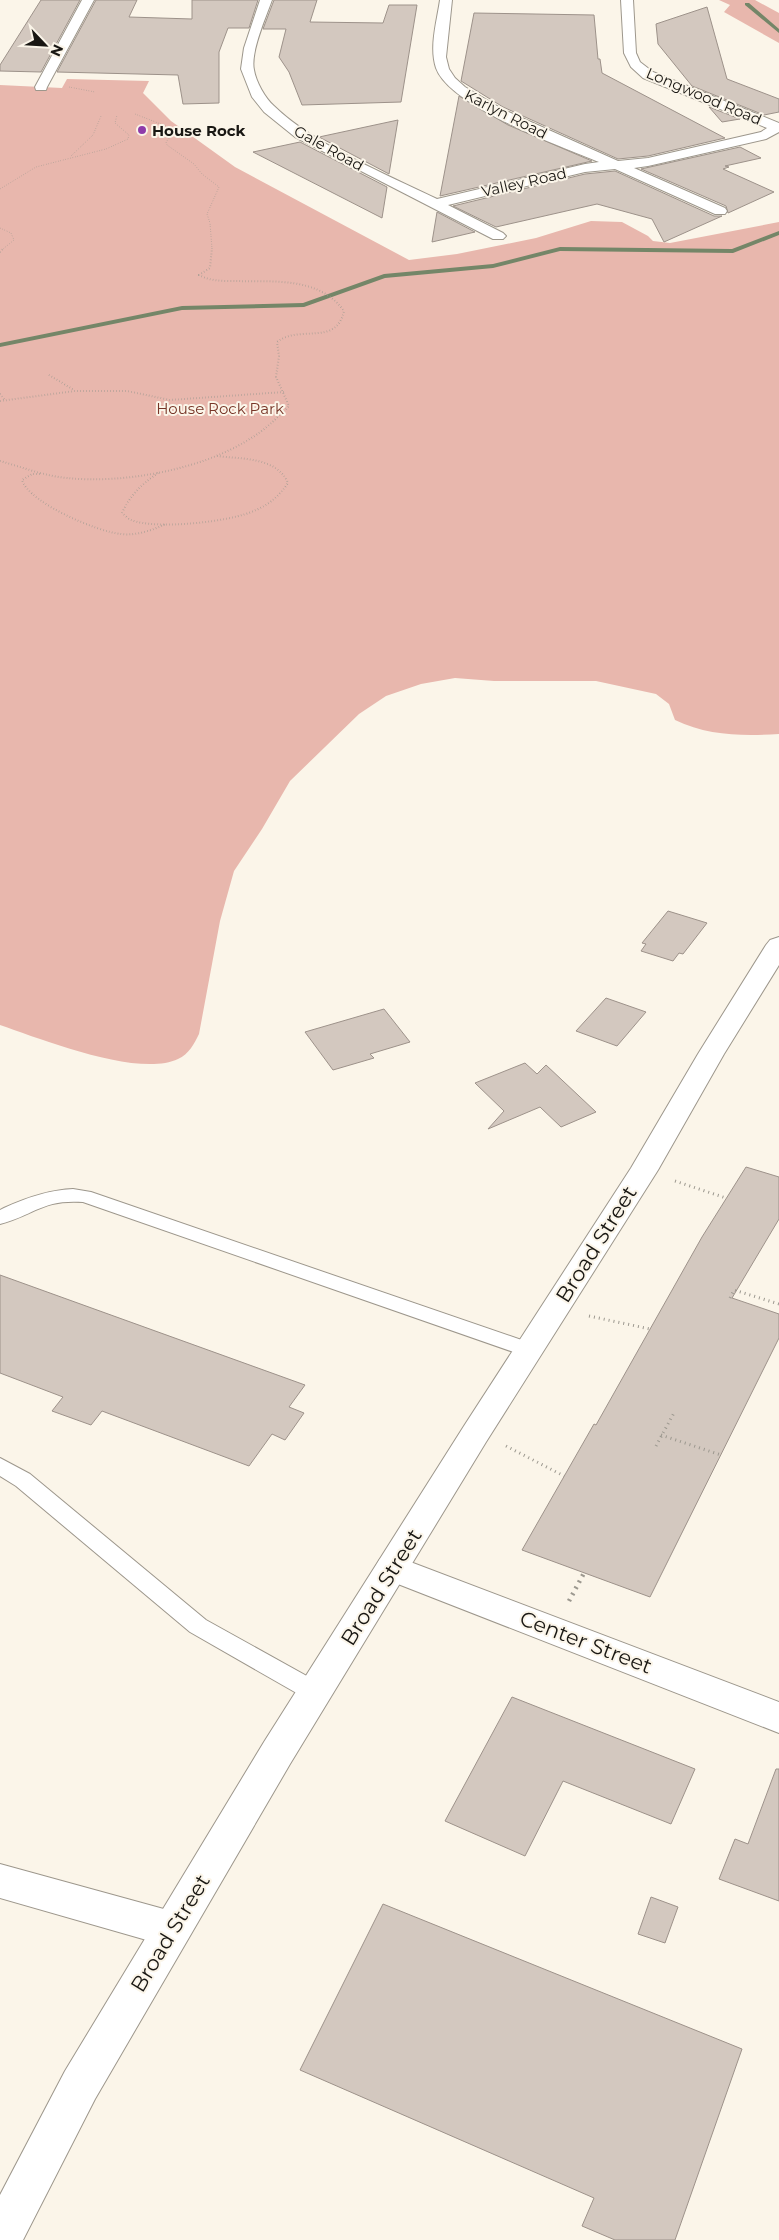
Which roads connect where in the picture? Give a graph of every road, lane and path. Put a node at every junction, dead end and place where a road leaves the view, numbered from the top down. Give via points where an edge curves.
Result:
1 (88, 0) edge
2 (266, 0) edge
3 (446, 0) edge
4 (627, 0) edge
5 (41, 87) dead end
6 (135, 114) dead end
7 (117, 115) dead end
8 (101, 116) dead end
9 (777, 127) edge
10 (70, 157) junction
11 (615, 166) junction
12 (0, 189) edge
13 (434, 204) junction
14 (720, 211) dead end
15 (0, 228) edge
16 (498, 236) dead end
17 (0, 252) edge
18 (49, 375) dead end
19 (75, 390) junction
20 (284, 392) junction
21 (0, 394) edge
22 (0, 401) edge
23 (5, 401) junction
24 (215, 456) junction
25 (0, 460) edge
26 (159, 472) junction
27 (43, 473) junction
28 (166, 523) junction
29 (779, 946) edge
30 (644, 1170) junction
31 (726, 1198) dead end
32 (0, 1218) edge
33 (730, 1298) dead end
34 (779, 1304) edge
35 (558, 1305) junction
36 (650, 1329) dead end
37 (529, 1350) junction
38 (674, 1411) dead end
39 (475, 1434) junction
40 (662, 1435) junction
41 (656, 1446) dead end
42 (721, 1455) dead end
43 (0, 1466) edge
44 (564, 1476) dead end
45 (392, 1568) junction
46 (315, 1692) junction
47 (779, 1718) edge
48 (0, 1881) edge
49 (171, 1929) junction
50 (0, 2239) edge

1 - 5 street
2 - 13 street, Gale Road via 247,60 251,81 259,97 300,134
3 - 11 street, Karlyn Road via 439,49 440,61 451,83 463,94 497,112
4 - 9 street, Longwood Road via 630,53 640,69 659,80
6 - 20 path via 176,130 166,145 219,187 207,214 212,250 210,268 199,275 220,281 289,282 314,288 335,299 344,311 338,326 310,334 290,334 277,342 276,376
7 - 10 path via 115,123 129,135 128,139 109,149
8 - 10 path via 99,128
9 - 11 street, Valley Road via 766,135 648,162
10 - 12 path via 35,168
11 - 13 street, Valley Road via 585,168
11 - 14 street, Valley Road
13 - 16 street, Gale Road
15 - 17 path via 11,233 14,240
18 - 19 path
19 - 20 path via 128,391 170,400
19 - 23 path
20 - 24 path via 289,406 279,419
21 - 23 path
22 - 23 path
24 - 26 path
24 - 28 path via 280,468 287,475 288,483 270,504 250,513 224,519
25 - 27 path
26 - 27 path via 77,480
26 - 28 path via 127,500 122,513 130,520
27 - 28 path via 32,474 22,480 25,488 46,503 87,523 120,534 140,533
29 - 30 street, Broad Street
30 - 31 path
30 - 35 street, Broad Street
32 - 37 lane via 34,1200 55,1195 85,1196
33 - 34 path via 734,1290
35 - 36 path via 599,1320
35 - 37 street, Broad Street
37 - 39 street, Broad Street
38 - 40 path
39 - 44 path via 523,1453
39 - 45 street, Broad Street
40 - 41 path
40 - 42 path
43 - 46 lane via 22,1480 198,1626
45 - 46 street, Broad Street
45 - 47 street, Center Street
46 - 49 street, Broad Street
48 - 49 street
49 - 50 street, Broad Street via 80,2085

